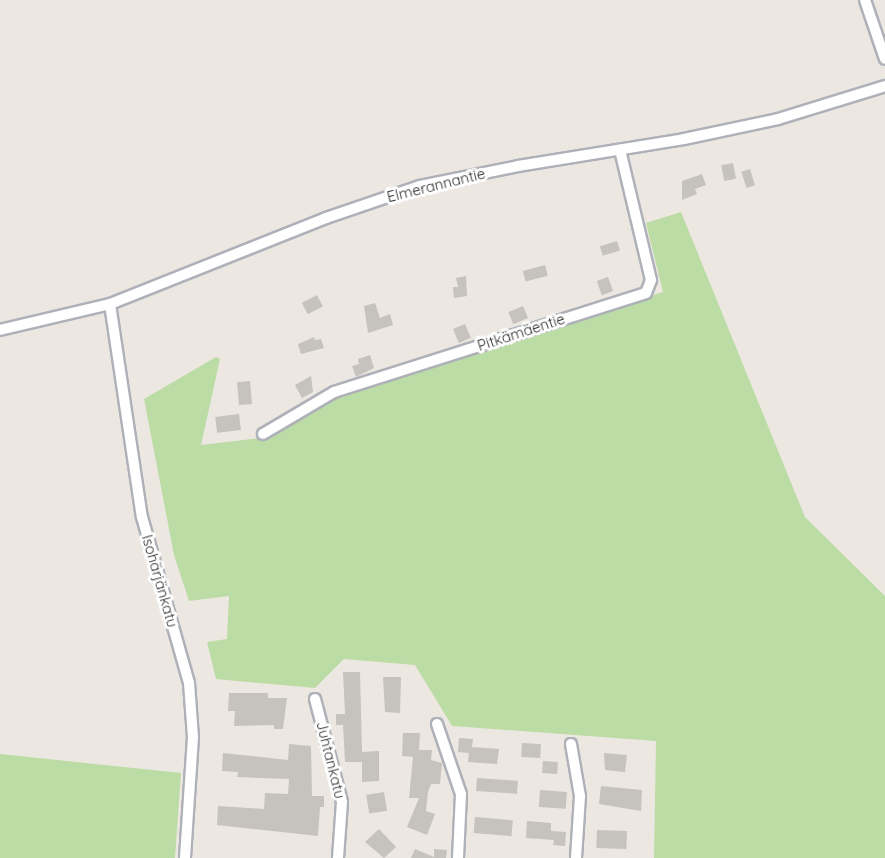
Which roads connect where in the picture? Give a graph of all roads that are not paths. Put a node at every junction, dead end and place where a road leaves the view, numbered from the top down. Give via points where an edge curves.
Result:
1 (865, 0) edge
2 (885, 59) edge
3 (885, 86) edge
4 (620, 150) junction
5 (110, 304) junction
6 (0, 330) edge
7 (263, 434) dead end
8 (315, 699) dead end
9 (437, 724) dead end
10 (571, 744) dead end
11 (186, 858) edge
12 (338, 858) edge
13 (458, 858) edge
14 (576, 858) edge

1 - 2 street
3 - 4 street, Elmerannantie via 778,119
4 - 5 street, Elmerannantie via 420,186 326,218
4 - 7 street, Pitkämäentie via 651,280 646,293 334,392
5 - 6 street, Elmerannantie
5 - 11 street, Isohärjänkatu via 141,517 189,683 193,737
8 - 12 street, Juhtankatu via 342,802
9 - 13 street via 461,794
10 - 14 street via 580,796

